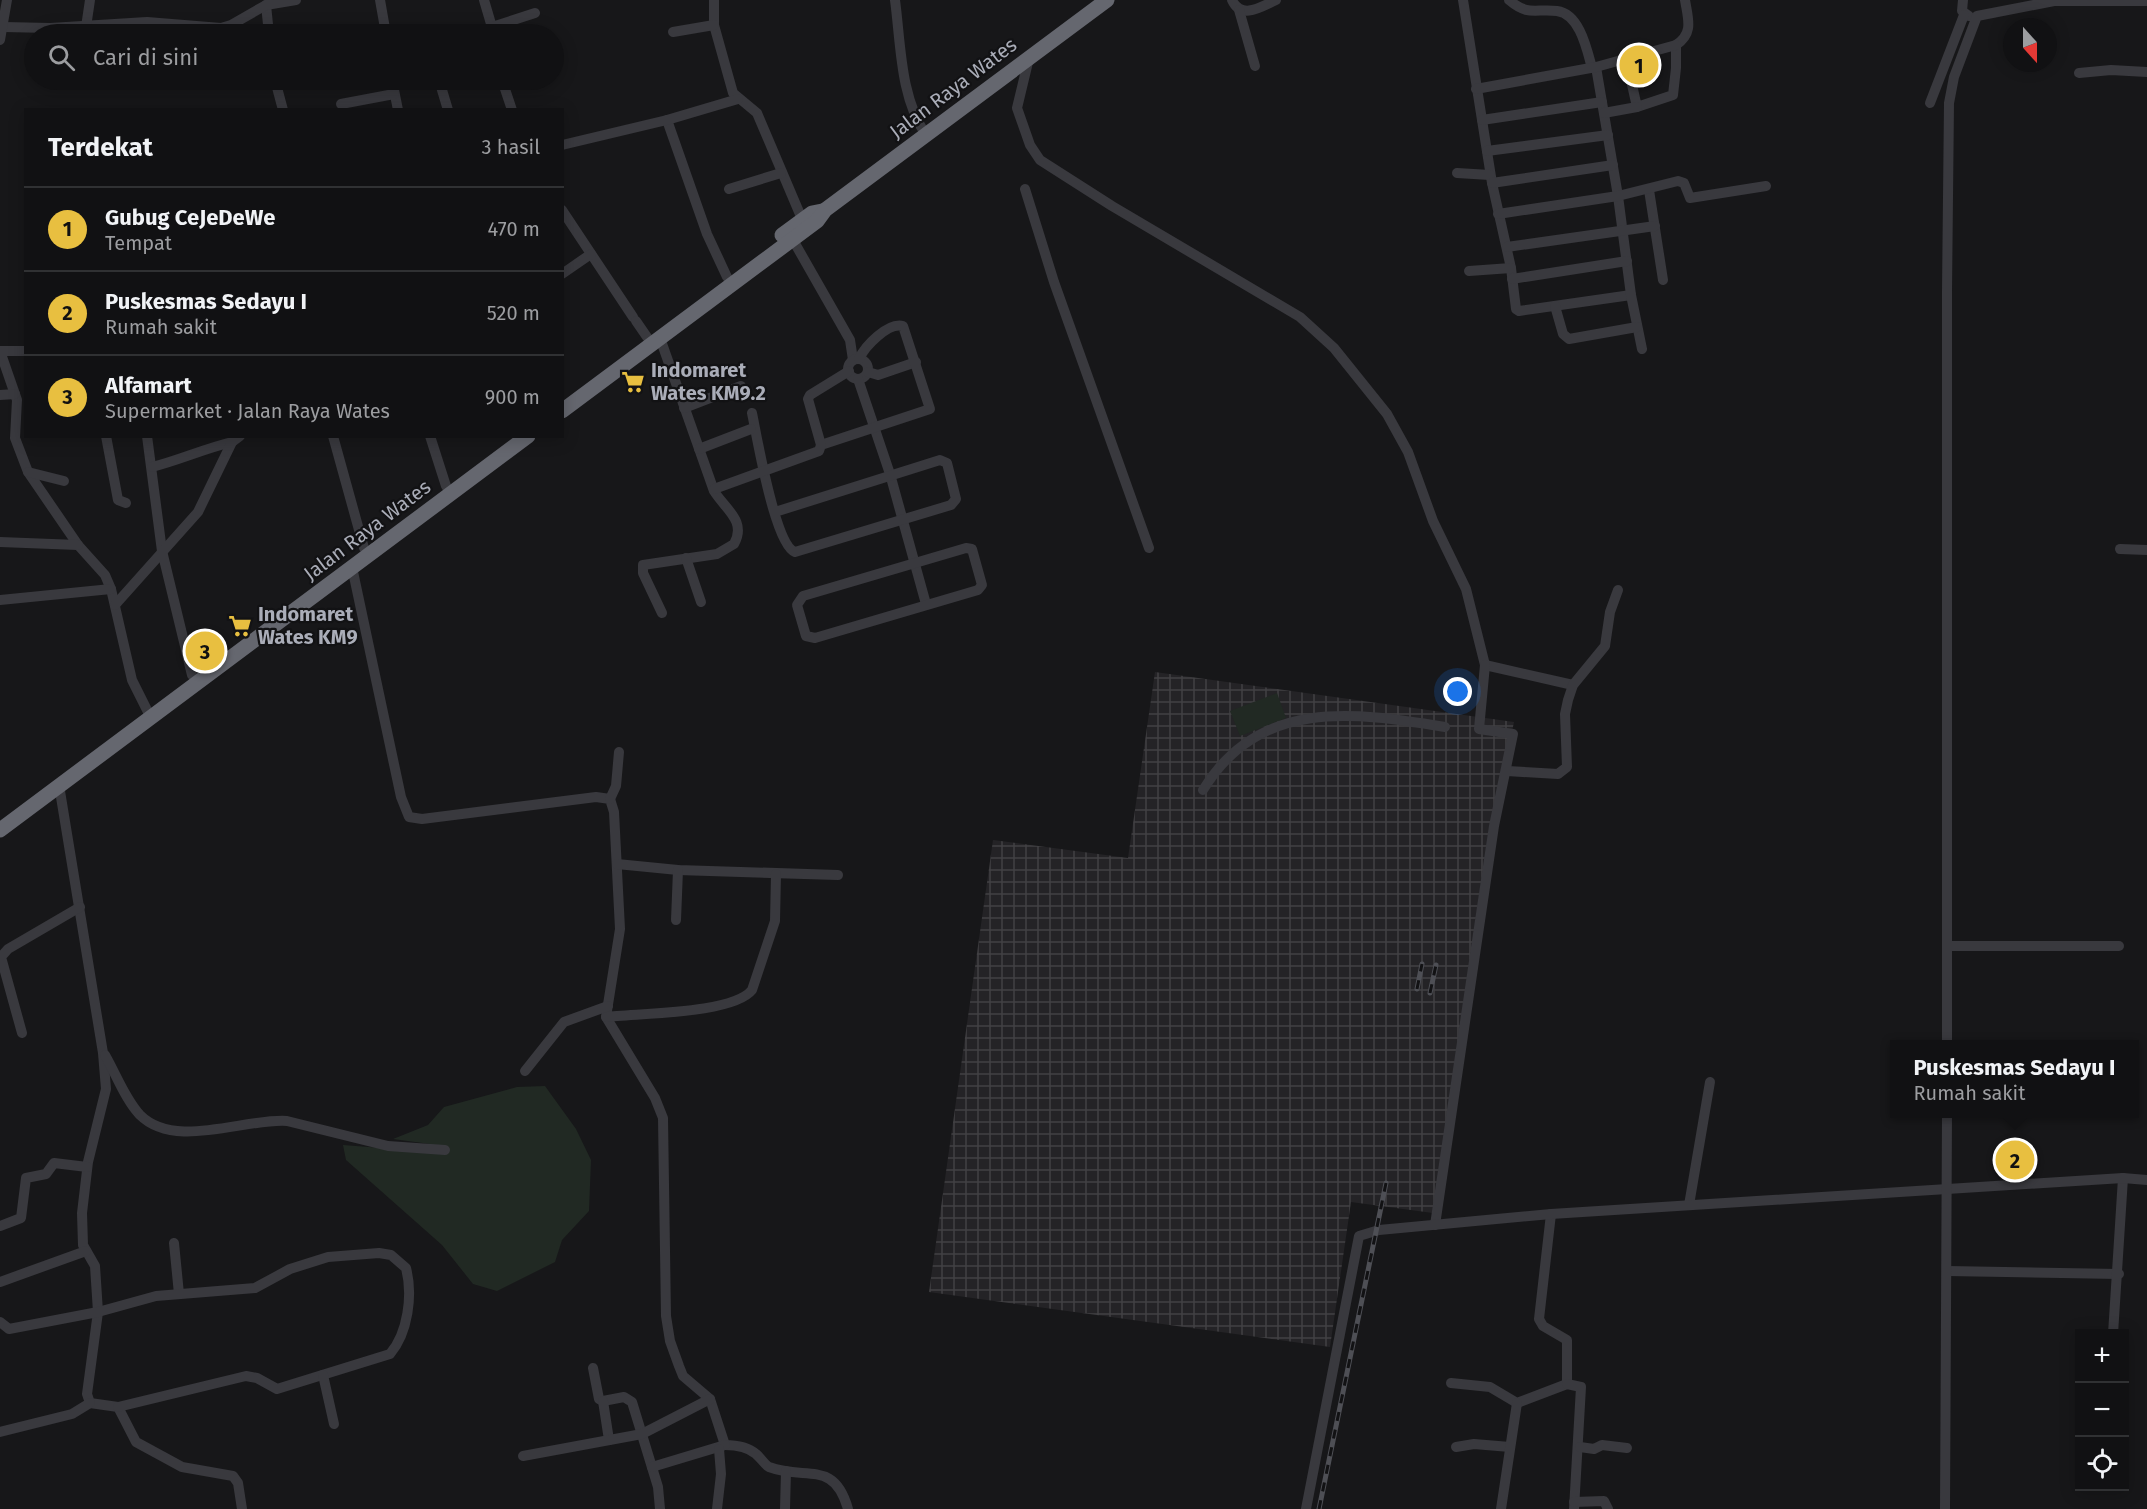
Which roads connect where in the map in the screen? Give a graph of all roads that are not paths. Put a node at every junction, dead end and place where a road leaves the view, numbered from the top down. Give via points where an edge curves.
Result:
1 (7, 0) edge
2 (90, 0) edge
3 (296, 0) edge
4 (380, 0) edge
5 (484, 0) edge
6 (714, 0) edge
7 (895, 0) edge
8 (1276, 0) edge
9 (1466, 0) edge
10 (1509, 0) edge
11 (1686, 0) edge
12 (1963, 0) edge
13 (2147, 1) edge
14 (1102, 2) edge
15 (266, 5) junction
16 (1235, 5) edge
17 (535, 13) dead end
18 (1964, 15) junction
19 (1977, 16) junction
20 (86, 24) edge
21 (123, 24) edge
22 (172, 24) edge
23 (233, 24) edge
24 (268, 24) edge
25 (384, 24) edge
26 (491, 24) edge
27 (509, 24) edge
28 (714, 25) junction
29 (4, 27) junction
30 (24, 27) edge
31 (673, 32) dead end
32 (0, 40) edge
33 (1676, 45) junction
34 (1030, 57) junction
35 (1626, 58) junction
36 (1255, 66) dead end
37 (1594, 68) junction
38 (2147, 72) edge
39 (2079, 73) dead end
40 (1476, 89) junction
41 (278, 90) edge
42 (393, 90) edge
43 (442, 90) edge
44 (505, 90) edge
45 (394, 94) junction
46 (738, 99) junction
47 (1930, 103) dead end
48 (341, 104) dead end
49 (1603, 107) junction
50 (1637, 107) junction
51 (282, 108) edge
52 (398, 108) edge
53 (447, 108) edge
54 (511, 108) edge
55 (668, 120) junction
56 (1482, 120) junction
57 (926, 135) junction
58 (1608, 135) junction
59 (564, 145) edge
60 (1487, 151) junction
61 (1613, 165) junction
62 (781, 173) junction
63 (1456, 173) dead end
64 (1491, 179) junction
65 (1766, 186) dead end
66 (729, 189) dead end
67 (1025, 189) dead end
68 (1649, 190) junction
69 (1618, 196) junction
70 (825, 210) junction
71 (564, 213) edge
72 (1498, 214) junction
73 (802, 219) junction
74 (1655, 226) junction
75 (1623, 231) junction
76 (793, 240) junction
77 (1507, 247) junction
78 (591, 254) junction
79 (1627, 261) junction
80 (1468, 271) dead end
81 (564, 273) edge
82 (1511, 273) junction
83 (727, 277) junction
84 (1663, 280) dead end
85 (1631, 295) junction
86 (1555, 306) junction
87 (1637, 327) junction
88 (653, 338) junction
89 (1642, 349) dead end
90 (0, 351) edge
91 (24, 351) edge
92 (856, 359) junction
93 (916, 362) junction
94 (849, 371) junction
95 (868, 372) junction
96 (858, 379) junction
97 (741, 386) dead end
98 (0, 395) edge
99 (19, 398) edge
100 (564, 399) edge
101 (684, 408) junction
102 (564, 409) edge
103 (752, 413) dead end
104 (876, 427) junction
105 (751, 429) dead end
106 (106, 438) edge
107 (147, 438) edge
108 (334, 438) edge
109 (431, 438) edge
110 (510, 438) edge
111 (525, 438) edge
112 (236, 439) edge
113 (821, 445) junction
114 (699, 449) junction
115 (152, 467) junction
116 (764, 469) junction
117 (28, 472) junction
118 (890, 474) junction
119 (64, 481) dead end
120 (446, 486) junction
121 (714, 489) junction
122 (126, 502) dead end
123 (775, 512) junction
124 (902, 520) junction
125 (0, 542) edge
126 (78, 545) junction
127 (364, 548) junction
128 (1149, 548) dead end
129 (2120, 549) dead end
130 (2147, 550) edge
131 (162, 551) junction
132 (686, 558) junction
133 (914, 562) junction
134 (352, 567) junction
135 (111, 589) junction
136 (1618, 590) dead end
137 (0, 600) edge
138 (701, 602) dead end
139 (926, 604) junction
140 (115, 605) junction
141 (662, 613) dead end
142 (1485, 665) junction
143 (192, 675) junction
144 (1574, 685) junction
145 (148, 714) junction
146 (1445, 727) dead end
147 (619, 752) dead end
148 (1507, 771) junction
149 (58, 785) junction
150 (1203, 789) dead end
151 (610, 799) junction
152 (0, 818) edge
153 (0, 830) edge
154 (617, 864) junction
155 (678, 870) junction
156 (776, 874) junction
157 (838, 875) dead end
158 (80, 907) junction
159 (676, 920) dead end
160 (1947, 946) junction
161 (2120, 946) dead end
162 (607, 1012) junction
163 (22, 1034) dead end
164 (1947, 1040) edge
165 (103, 1053) junction
166 (525, 1071) dead end
167 (1710, 1082) dead end
168 (1947, 1118) edge
169 (445, 1150) dead end
170 (87, 1167) junction
171 (2123, 1178) junction
172 (2147, 1180) edge
173 (1947, 1189) junction
174 (1689, 1205) junction
175 (1551, 1214) junction
176 (1435, 1221) junction
177 (0, 1226) edge
178 (174, 1243) dead end
179 (87, 1251) junction
180 (1947, 1271) junction
181 (2119, 1275) junction
182 (0, 1280) edge
183 (179, 1294) junction
184 (98, 1312) junction
185 (3, 1327) edge
186 (2114, 1329) edge
187 (593, 1368) dead end
188 (323, 1375) junction
189 (1451, 1383) dead end
190 (1567, 1384) junction
191 (710, 1399) junction
192 (603, 1401) junction
193 (1517, 1402) junction
194 (90, 1403) junction
195 (118, 1407) junction
196 (334, 1424) dead end
197 (1, 1428) edge
198 (642, 1434) junction
199 (609, 1440) junction
200 (722, 1447) junction
201 (1456, 1447) dead end
202 (1510, 1447) junction
203 (1580, 1447) junction
204 (1627, 1448) dead end
205 (523, 1456) dead end
206 (652, 1467) junction
207 (786, 1471) junction
208 (1574, 1506) edge
209 (1310, 1508) edge
210 (242, 1509) edge
211 (660, 1509) edge
212 (717, 1509) edge
213 (785, 1509) edge
214 (848, 1509) edge
215 (1501, 1509) edge
216 (1608, 1509) edge
217 (1945, 1509) edge

1 - 29 street
2 - 20 street
3 - 15 street
4 - 25 street
5 - 26 street
6 - 28 street
7 - 57 street via 911,109
8 - 16 street via 1253,11
9 - 40 street
10 - 37 street via 1530,12 1555,10 1567,15 1584,38
11 - 33 street via 1689,30
12 - 18 street
13 - 19 street via 2054,1
14 - 34 highway, Jalan Raya Wates
15 - 23 street
15 - 24 street
16 - 36 street
17 - 27 street
18 - 19 street
18 - 47 street
19 - 160 street via 1954,77 1949,103
21 - 22 street
28 - 31 street
28 - 46 street via 729,85
29 - 30 street
29 - 32 street
33 - 35 street
33 - 50 street via 1673,95
34 - 57 highway, Jalan Raya Wates
34 - 142 street via 1017,108 1040,160 1300,316 1334,348 1395,424 1414,464 1433,521 1466,588
35 - 37 street
35 - 50 street
37 - 40 street
37 - 49 street
38 - 39 street
40 - 56 street
41 - 51 street
42 - 45 street
43 - 53 street
44 - 54 street
45 - 48 street
45 - 52 street
46 - 55 street
46 - 62 street via 757,113
49 - 50 street
49 - 56 street
49 - 58 street
55 - 59 street
55 - 83 street via 706,234
56 - 60 street
57 - 70 highway, Jalan Raya Wates
58 - 60 street
58 - 61 street
60 - 64 street
61 - 64 street
61 - 69 street
62 - 66 street
62 - 73 street
63 - 64 street
64 - 72 street
65 - 68 street via 1690,198 1682,181
67 - 128 street via 1053,282
68 - 69 street
68 - 74 street
69 - 72 street
69 - 75 street
70 - 73 highway, Jalan Raya Wates
70 - 76 highway, Jalan Raya Wates
71 - 78 street
72 - 77 street
73 - 83 highway, Jalan Raya Wates
74 - 75 street
74 - 84 street
75 - 77 street
75 - 79 street
76 - 88 highway, Jalan Raya Wates
76 - 92 street via 850,340
77 - 82 street
78 - 81 street
78 - 88 street via 634,319
79 - 82 street
79 - 85 street
80 - 82 street
82 - 86 street via 1517,310
83 - 88 highway, Jalan Raya Wates
85 - 86 street
85 - 87 street
86 - 87 street via 1563,334 1569,339
87 - 89 street
88 - 100 highway, Jalan Raya Wates
88 - 101 street
88 - 102 highway, Jalan Raya Wates
90 - 91 street
90 - 99 street
92 - 93 street via 892,326 901,324
92 - 94 street
92 - 95 street via 867,363
93 - 95 street via 878,375
93 - 104 street via 930,409
94 - 96 street
94 - 113 street via 808,399
95 - 96 street
96 - 104 street
97 - 101 street
98 - 99 street
99 - 117 street via 15,438
101 - 114 street
103 - 116 street
104 - 113 street
104 - 118 street
105 - 114 street
106 - 122 street via 118,500
107 - 115 street
108 - 127 street
109 - 120 street
110 - 120 highway, Jalan Raya Wates
111 - 134 highway, Jalan Raya Wates
112 - 115 street
112 - 131 street via 198,512
113 - 116 street via 819,451
114 - 121 street
115 - 131 street
116 - 121 street
116 - 123 street
117 - 119 street
117 - 126 street
118 - 123 street
118 - 124 street
118 - 124 street via 940,460 947,464 955,502
120 - 127 highway, Jalan Raya Wates
121 - 132 street via 737,520 737,539 722,552
123 - 124 street via 783,542 795,552
124 - 133 street
125 - 126 street
126 - 135 street via 105,575
127 - 143 highway, Jalan Raya Wates
129 - 130 street
131 - 140 street
131 - 143 street
132 - 138 street
132 - 141 street via 643,565
133 - 139 street
133 - 139 street via 972,549 981,588
133 - 139 street via 803,596 797,605 802,626 806,636 813,639
134 - 145 highway, Jalan Raya Wates
134 - 151 street via 401,796 409,817 422,819 596,797
135 - 137 street
135 - 140 street
136 - 144 street via 1605,646
140 - 145 street via 124,655
142 - 144 street
142 - 148 street via 1479,729 1513,734
143 - 145 highway, Jalan Raya Wates
144 - 148 street via 1565,714 1567,767 1557,774
145 - 149 highway, Jalan Raya Wates
145 - 152 highway, Jalan Raya Wates
146 - 150 street via 1399,719 1300,719 1265,732 1237,749 1216,768
147 - 151 street via 616,786
148 - 176 street via 1494,826
149 - 153 highway, Jalan Raya Wates
149 - 158 street
151 - 154 street
154 - 155 street
154 - 162 street via 620,929
155 - 156 street
155 - 159 street
156 - 157 street
156 - 162 street via 775,921 747,997 704,1008
158 - 163 street via 8,949 1,957
158 - 165 street
160 - 161 street
160 - 164 street
162 - 166 street via 564,1022
162 - 191 street via 660,1107 670,1341 684,1376
165 - 169 street via 141,1115 171,1130 189,1132 287,1121 388,1146
165 - 170 street via 106,1089
167 - 174 street
168 - 173 street
170 - 177 street via 54,1163 46,1174 26,1178 21,1218
170 - 179 street via 82,1213 83,1245
171 - 172 street
171 - 173 street
171 - 181 street
173 - 174 street
173 - 180 street
174 - 175 street
175 - 176 street
175 - 190 street via 1539,1319 1543,1326 1567,1340
176 - 209 street via 1379,1230 1355,1241
178 - 183 street
179 - 182 street
179 - 184 street via 95,1266
180 - 181 street
180 - 217 street
181 - 186 street
183 - 184 street via 156,1296
183 - 188 street via 255,1288 290,1269 327,1257 391,1255 406,1268 409,1289 404,1326 394,1350
184 - 185 street
184 - 194 street via 87,1394
187 - 192 street via 598,1396
188 - 195 street via 277,1389 246,1376
188 - 196 street
189 - 193 street via 1490,1387
190 - 193 street
190 - 203 street via 1581,1387
191 - 198 street
191 - 200 street
192 - 198 street via 628,1398
192 - 199 street
193 - 202 street
194 - 195 street
194 - 197 street via 72,1414
195 - 210 street via 136,1442 182,1467 233,1476
198 - 199 street
198 - 206 street
199 - 205 street
200 - 206 street
200 - 207 street via 745,1448 767,1466
200 - 212 street
201 - 202 street
202 - 215 street
203 - 204 street
203 - 208 street
206 - 211 street
207 - 213 street
207 - 214 street via 822,1476 835,1482 842,1489
208 - 216 street via 1604,1501

